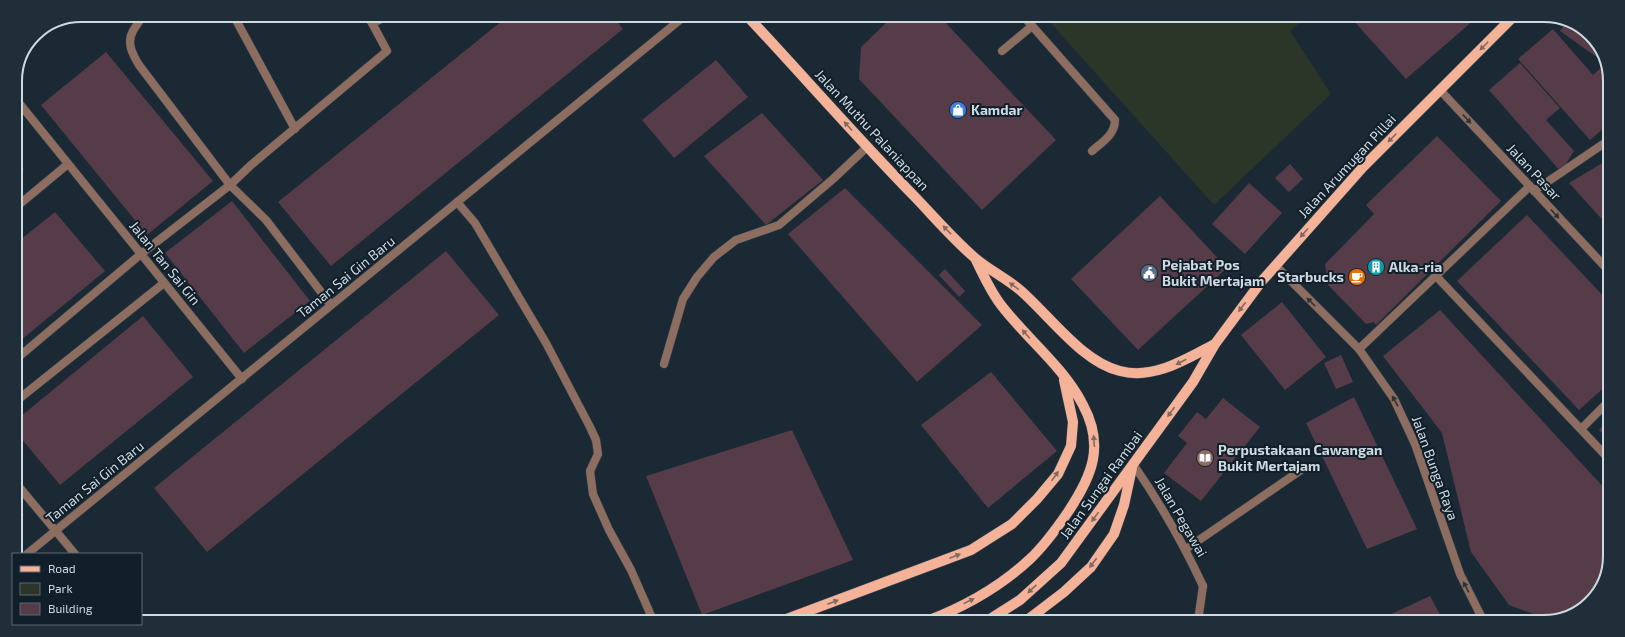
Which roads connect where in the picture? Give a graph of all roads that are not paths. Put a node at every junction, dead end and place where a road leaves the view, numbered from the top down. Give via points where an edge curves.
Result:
1 (139, 22) edge
2 (237, 22) edge
3 (374, 22) edge
4 (677, 22) edge
5 (753, 22) edge
6 (1029, 22) edge
7 (1509, 22) edge
8 (1032, 26) junction
9 (1002, 51) dead end
10 (1440, 90) junction
11 (22, 107) edge
12 (294, 129) junction
13 (1603, 144) edge
14 (866, 147) junction
15 (1092, 151) dead end
16 (68, 164) junction
17 (230, 185) junction
18 (1532, 189) junction
19 (22, 202) edge
20 (457, 202) junction
21 (141, 254) junction
22 (975, 258) junction
23 (1275, 265) junction
24 (1603, 266) edge
25 (1436, 276) junction
26 (164, 283) junction
27 (331, 305) junction
28 (1215, 344) junction
29 (1359, 349) junction
30 (22, 354) edge
31 (664, 364) dead end
32 (1063, 374) junction
33 (242, 379) junction
34 (22, 396) edge
35 (1603, 407) edge
36 (1581, 429) junction
37 (1603, 453) edge
38 (1133, 464) junction
39 (1301, 470) dead end
40 (22, 490) edge
41 (56, 531) junction
42 (1186, 549) junction
43 (28, 553) edge
44 (73, 553) edge
45 (650, 615) edge
46 (797, 615) edge
47 (938, 615) edge
48 (996, 615) edge
49 (1034, 615) edge
50 (1199, 615) edge
51 (1480, 615) edge

1 - 17 street via 130,40 132,53 139,66
2 - 12 street
3 - 12 street via 387,51
4 - 20 street, Taman Sai Gin Baru
14 -> 5 main road, Jalan Muthu Palaniappan
6 - 8 street
7 -> 10 main road, Jalan Arumugan Pillai
8 - 9 street
8 - 15 street via 1115,120 1115,129
10 -> 18 street, Jalan Pasar
10 -> 23 main road, Jalan Arumugan Pillai via 1363,168
11 - 16 street, Jalan Tan Sai Gin
12 - 17 street
13 - 18 street
22 -> 14 main road, Jalan Muthu Palaniappan
14 - 31 street via 779,225 736,240 714,257 683,299
16 - 19 street
16 - 21 street, Jalan Tan Sai Gin
17 - 21 street
17 - 27 street via 266,220
18 -> 24 street, Jalan Pasar
18 - 25 street
20 - 27 street, Taman Sai Gin Baru
20 - 45 street via 475,223 546,343 590,427 596,440 598,454 590,471 593,494 631,570
21 - 26 street, Jalan Tan Sai Gin
21 - 30 street
28 -> 22 main road, Jalan Muthu Palaniappan via 1172,367 1135,373 1114,369 1084,352 1020,290
32 -> 22 main road, Jalan Muthu Palaniappan via 1000,304
23 -> 28 main road, Jalan Arumugan Pillai
29 -> 23 street, Jalan Bunga Raya
25 - 29 street
25 - 36 street
26 - 33 street, Jalan Tan Sai Gin
26 - 34 street
27 - 33 street, Taman Sai Gin Baru
28 -> 38 main road, Jalan Sungai Rambai via 1193,382
51 -> 29 street, Jalan Bunga Raya via 1460,574 1415,444 1394,399
46 -> 32 main road via 971,550 1012,524 1058,474 1071,446 1073,422
47 -> 32 main road, Jalan Muthu Palaniappan via 976,598 1030,559 1052,535 1084,486 1095,449 1093,426 1083,404
33 - 41 street, Taman Sai Gin Baru
35 - 36 street
36 - 37 street
38 - 42 street, Jalan Pegawai
38 -> 48 main road, Jalan Sungai Rambai via 1061,563 1020,600
38 -> 49 main road via 1124,505 1114,534 1091,567
39 - 42 street
40 - 41 street
41 - 43 street, Taman Sai Gin Baru
41 - 44 street
42 - 50 street, Jalan Pegawai via 1204,586

